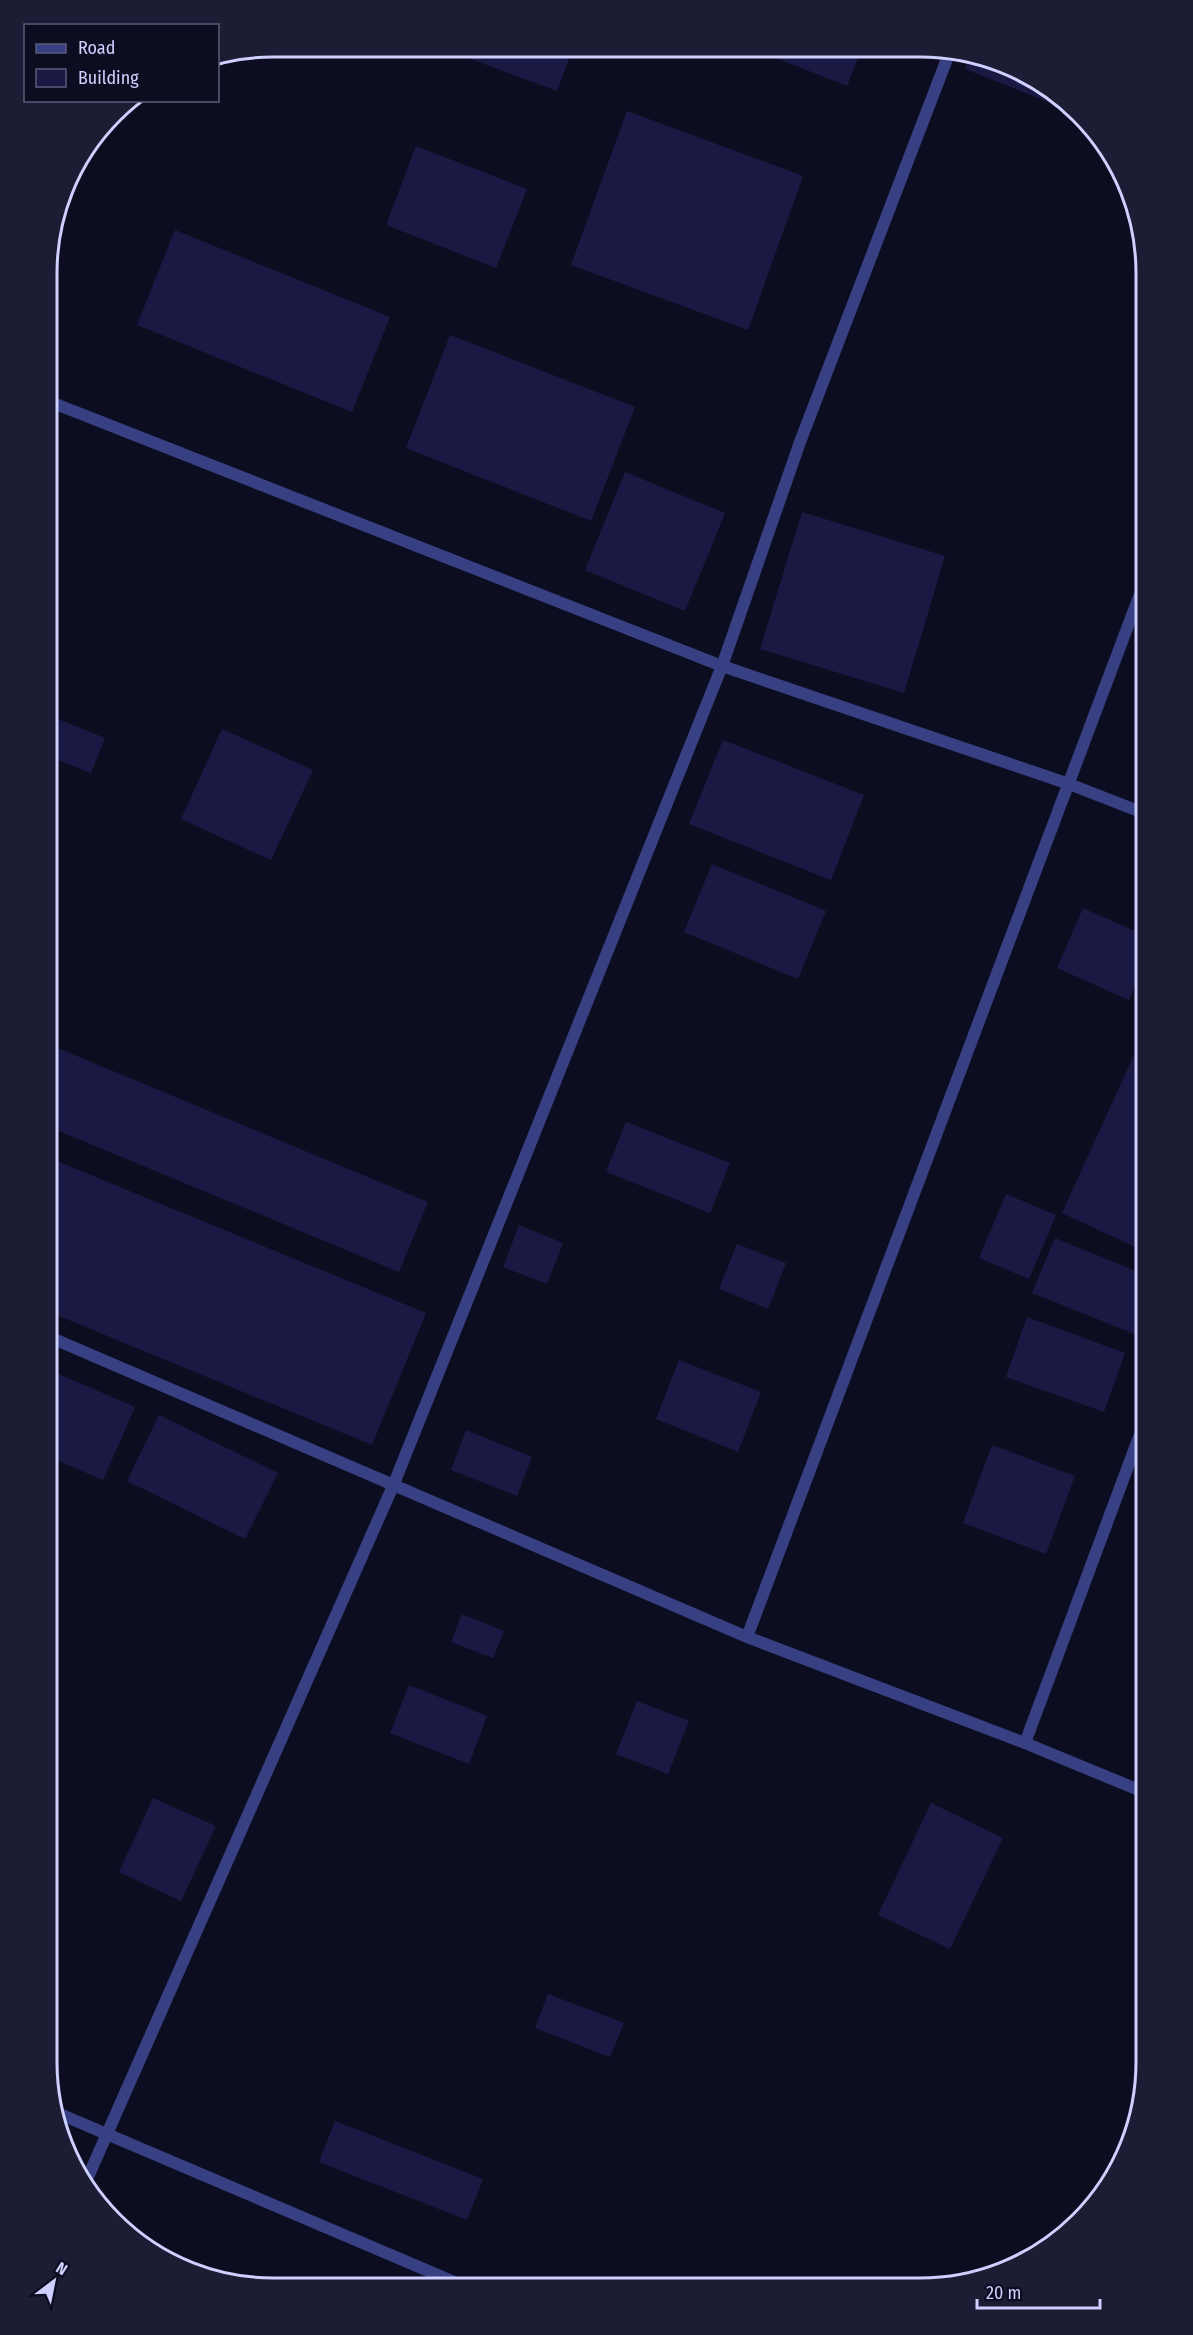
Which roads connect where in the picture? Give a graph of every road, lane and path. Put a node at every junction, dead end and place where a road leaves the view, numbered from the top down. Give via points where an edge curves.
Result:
1 (947, 59) edge
2 (57, 405) edge
3 (1136, 605) edge
4 (722, 666) junction
5 (1069, 784) junction
6 (1136, 810) edge
7 (57, 1339) edge
8 (1136, 1445) edge
9 (393, 1486) junction
10 (747, 1637) junction
11 (1024, 1743) junction
12 (1136, 1789) edge
13 (64, 2116) edge
14 (106, 2134) junction
15 (89, 2175) edge
16 (445, 2278) edge

1 - 4 street via 800,442
2 - 4 street
3 - 5 street
4 - 5 street
4 - 9 street
5 - 6 street
5 - 10 street
7 - 9 street
8 - 11 street
9 - 10 street
9 - 14 street
10 - 11 street
11 - 12 street
13 - 14 street
14 - 15 street
14 - 16 street

